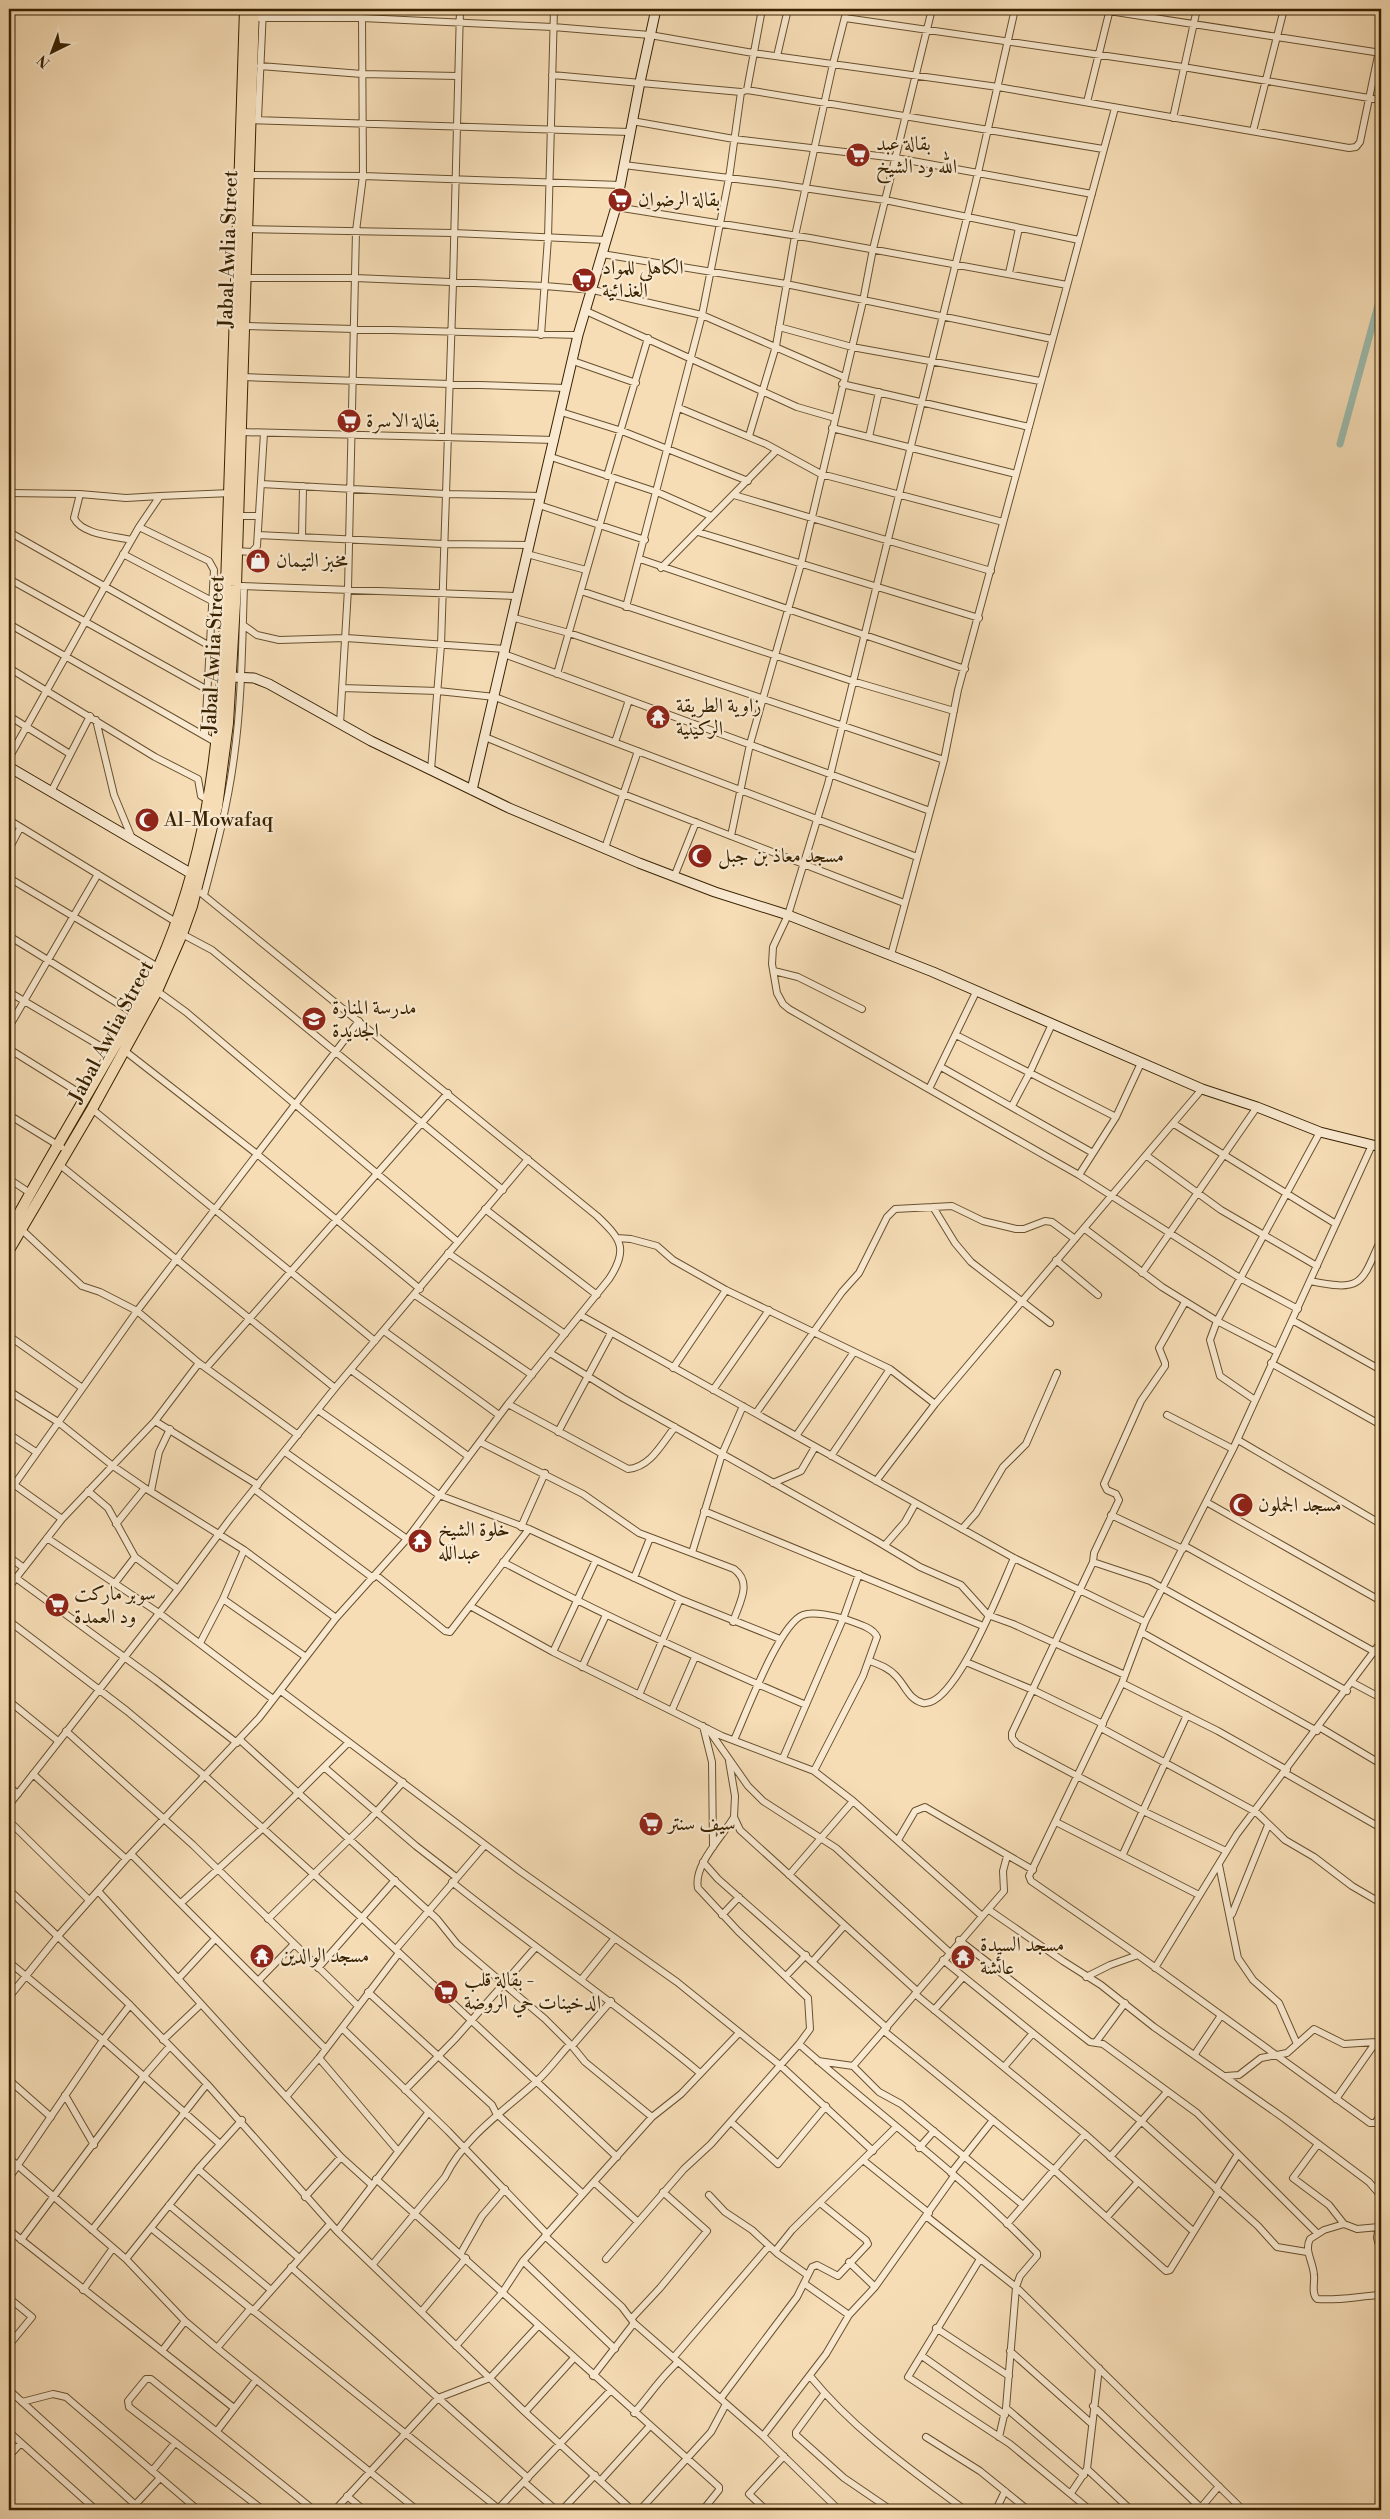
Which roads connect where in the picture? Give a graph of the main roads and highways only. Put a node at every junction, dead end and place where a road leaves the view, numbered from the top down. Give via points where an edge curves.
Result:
1 (245, 9) edge
2 (257, 15) edge
3 (195, 876) junction
4 (9, 1232) edge
5 (9, 1250) edge

1 - 3 main road, Jabal Awlia Street via 222,698 210,801
2 - 3 main road, Jabal Awlia Street via 246,230 236,551 240,586 236,677 222,783
3 - 4 main road, Jabal Awlia Street via 135,1014
3 - 5 main road, Jabal Awlia Street via 200,892 157,991

